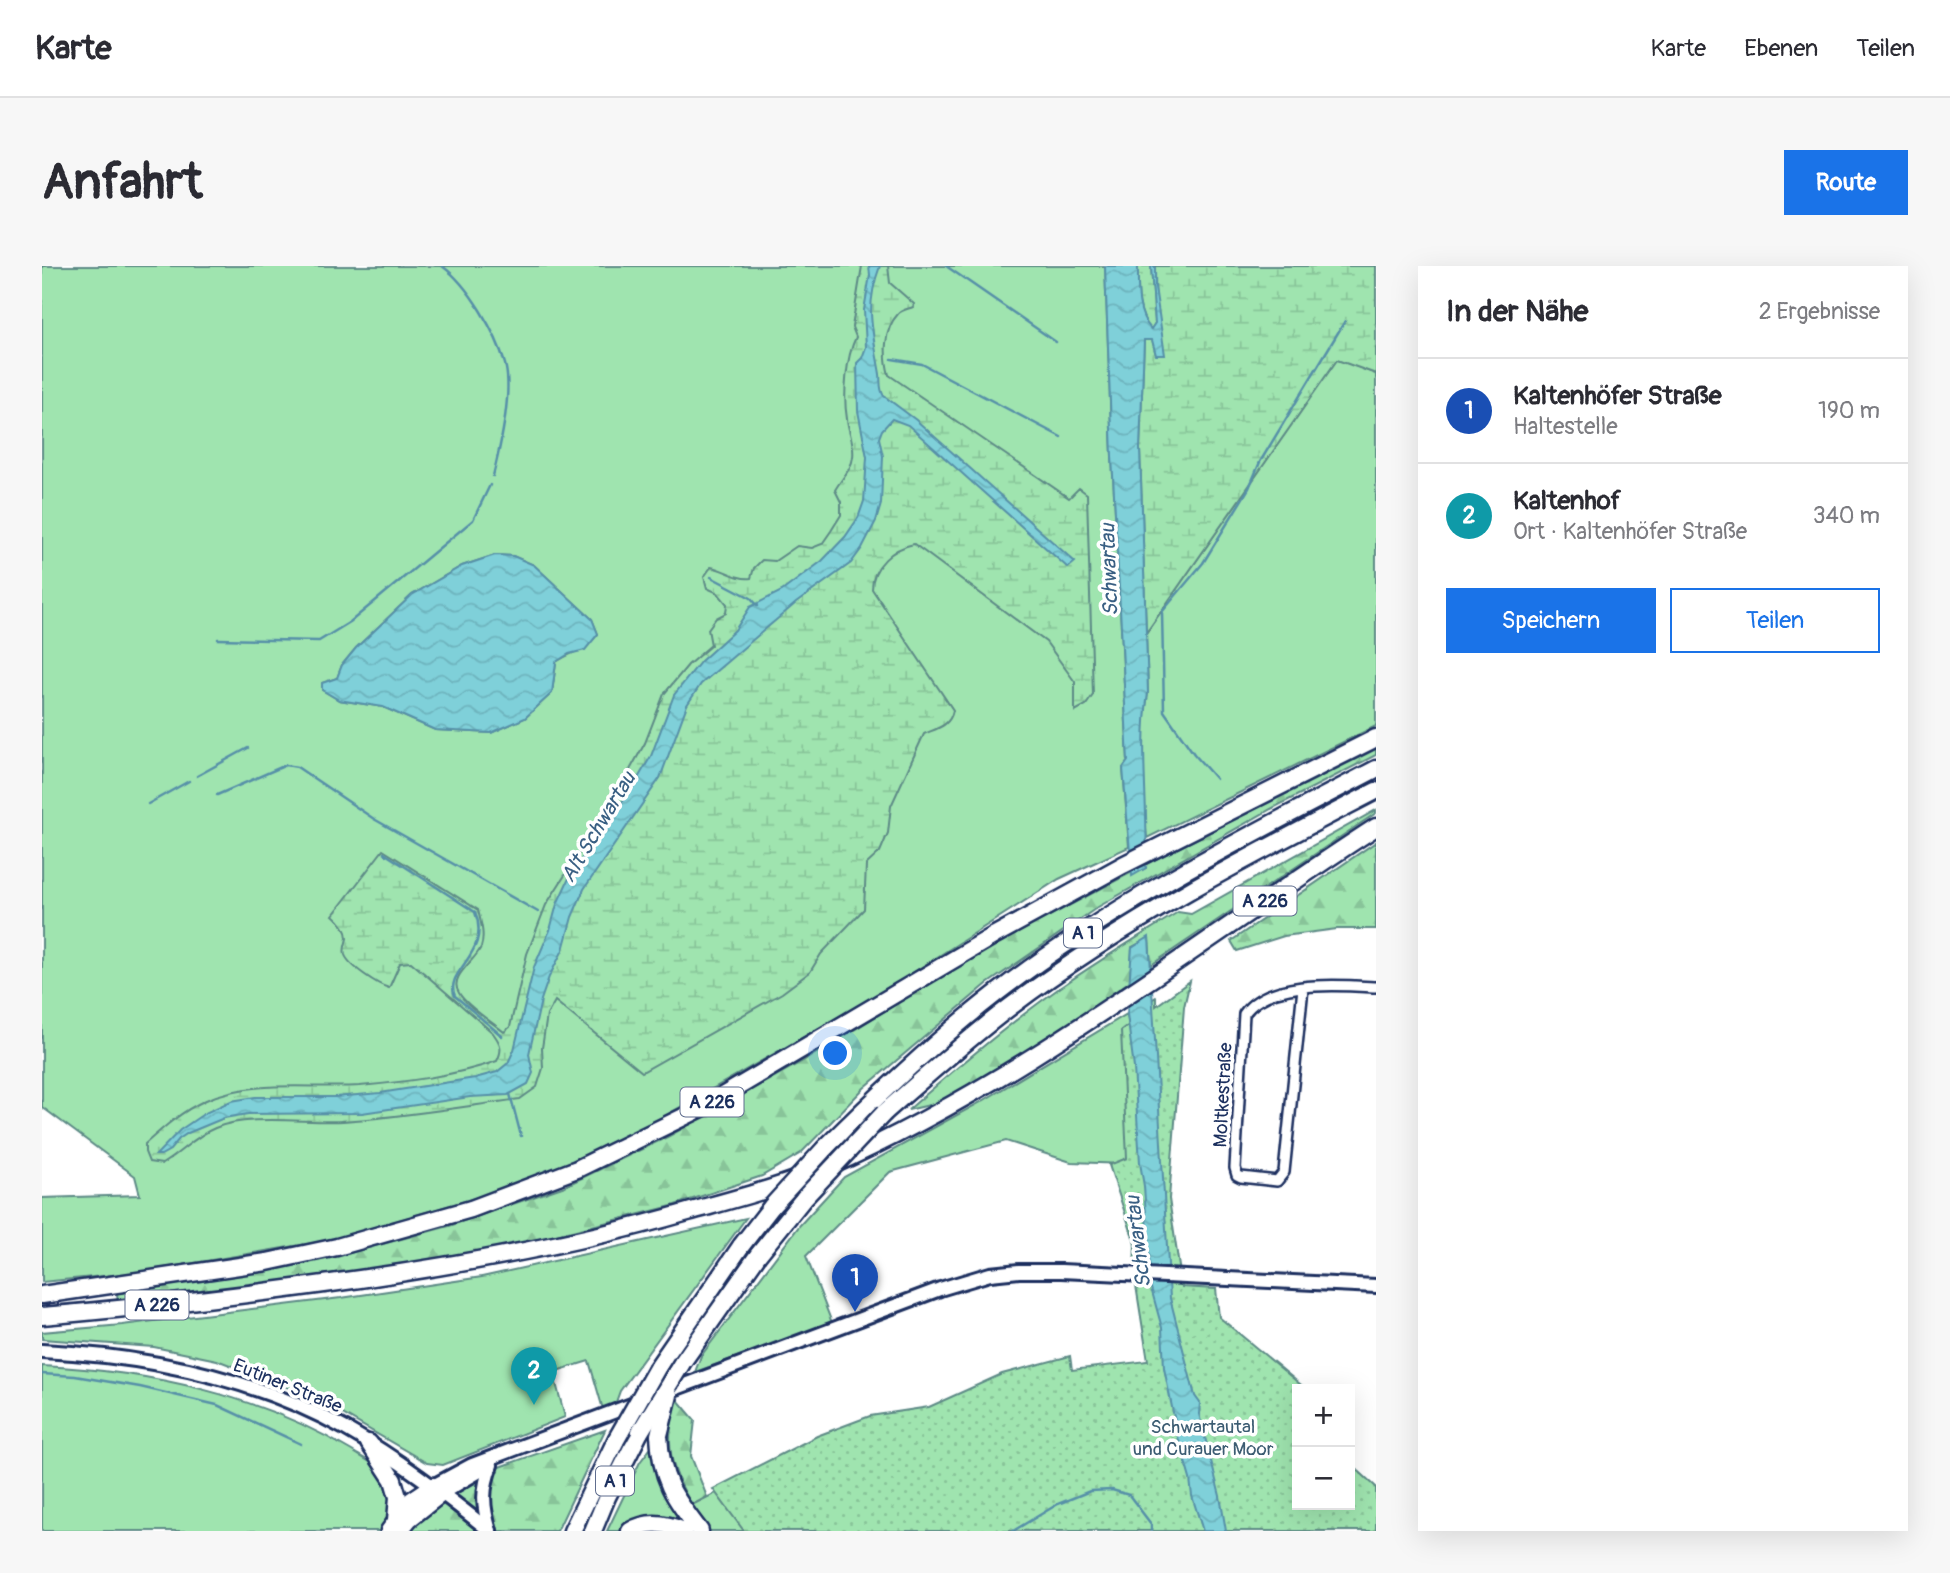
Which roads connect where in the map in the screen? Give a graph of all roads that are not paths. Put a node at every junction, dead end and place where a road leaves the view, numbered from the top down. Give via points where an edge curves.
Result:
1 (1376, 738) edge
2 (1376, 769) edge
3 (1376, 791) edge
4 (1376, 827) edge
5 (1376, 987) edge
6 (1303, 988) junction
7 (1376, 1286) edge
8 (42, 1294) edge
9 (42, 1316) edge
10 (42, 1351) edge
11 (682, 1363) junction
12 (369, 1443) junction
13 (513, 1450) junction
14 (491, 1465) junction
15 (437, 1489) junction
16 (395, 1527) edge
17 (490, 1531) edge
18 (572, 1531) edge
19 (593, 1531) edge
20 (630, 1531) edge
21 (684, 1531) edge
22 (700, 1531) edge

1 - 8 highway, A 226 via 1124,864 702,1108 546,1182 471,1209 326,1250
2 - 18 highway, A 1, bridge via 1161,884 1054,952 933,1044 878,1095 772,1206 741,1246 657,1368
3 - 11 highway, A 1, bridge via 1120,931 1009,1007 947,1057 884,1113 804,1198
4 - 9 highway, A 226 via 1031,1059 822,1170 645,1225 562,1244 273,1292
5 - 6 street, Moltkestraße
6 - 6 street, Moltkestraße via 1258,999 1244,1014 1235,1168 1241,1177 1277,1181 1284,1172
7 - 13 street via 1061,1271 990,1274
10 - 12 street, Eutiner Straße via 120,1357 217,1377 299,1407
11 - 19 highway, A 1, bridge via 640,1432
11 - 22 highway, bridge via 665,1406 660,1461 675,1498
12 - 15 street, Eutiner Straße
12 - 16 highway via 393,1480 398,1497
13 - 14 street
13 - 15 street via 472,1465
14 - 15 street
14 - 17 street via 482,1495
15 - 16 highway
15 - 17 street, Eutiner Straße
20 - 21 highway via 655,1523

